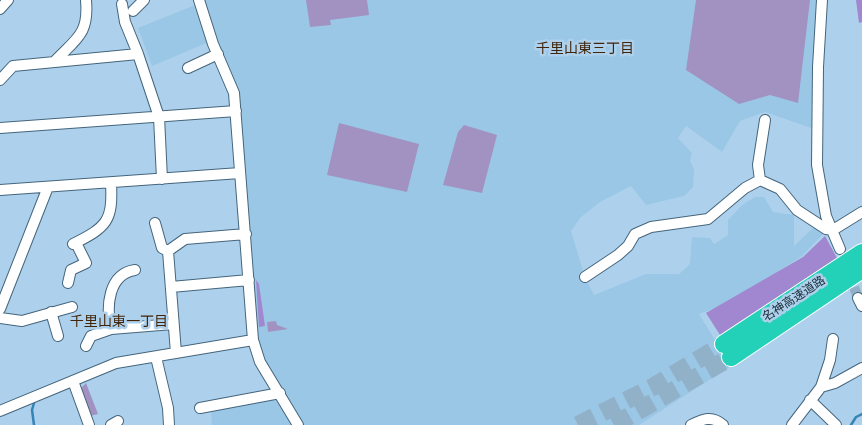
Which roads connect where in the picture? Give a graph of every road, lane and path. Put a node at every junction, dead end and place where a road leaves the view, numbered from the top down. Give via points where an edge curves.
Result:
1 (8, 0) edge
2 (86, 0) edge
3 (144, 0) edge
4 (199, 0) edge
5 (822, 0) edge
6 (122, 4) dead end
7 (0, 9) edge
8 (133, 11) dead end
9 (138, 54) junction
10 (218, 54) junction
11 (55, 61) junction
12 (188, 68) dead end
13 (0, 80) edge
14 (236, 111) junction
15 (159, 117) junction
16 (765, 120) dead end
17 (0, 128) edge
18 (240, 174) junction
19 (162, 179) junction
20 (760, 180) junction
21 (111, 183) junction
22 (48, 187) junction
23 (0, 190) edge
24 (862, 212) edge
25 (154, 223) dead end
26 (833, 230) junction
27 (246, 234) junction
28 (840, 249) dead end
29 (168, 251) junction
30 (862, 252) edge
31 (862, 269) edge
32 (135, 270) dead end
33 (585, 277) dead end
34 (249, 280) junction
35 (68, 283) dead end
36 (171, 286) junction
37 (72, 307) dead end
38 (0, 309) edge
39 (51, 312) junction
40 (0, 318) edge
41 (173, 324) junction
42 (111, 329) junction
43 (58, 336) dead end
44 (833, 339) dead end
45 (253, 340) junction
46 (86, 346) dead end
47 (176, 353) junction
48 (156, 356) junction
49 (862, 368) edge
50 (73, 381) junction
51 (821, 387) junction
52 (280, 393) junction
53 (810, 400) junction
54 (200, 408) dead end
55 (0, 411) edge
56 (89, 425) edge
57 (169, 425) edge
58 (298, 425) edge
59 (691, 425) edge
60 (723, 425) edge
61 (792, 425) edge
62 (836, 425) edge

1 - 7 street
2 - 11 street via 88,22 84,30
3 - 8 street
4 - 10 street
5 - 26 street via 817,165 826,216
6 - 9 street via 125,22
9 - 11 street
9 - 15 street
10 - 12 street
10 - 14 street via 232,86
11 - 13 street via 12,66
14 - 15 street
14 - 18 street
15 - 17 street
15 - 19 street
16 - 20 street via 758,165
18 - 19 street
18 - 27 street
19 - 21 street
20 - 26 street via 780,189 797,210 826,229
20 - 33 street via 745,188 708,219 651,227 635,234 618,255
21 - 22 street
21 - 35 street via 112,204 103,228 75,244 86,263 71,270
22 - 23 street
22 - 38 street
24 - 26 street
25 - 29 street via 162,248
26 - 28 street
27 - 29 street via 185,239
27 - 34 street
29 - 36 street
30 - 31 highway, 名神高速道路 via 727,350
32 - 42 street via 117,275 107,313
34 - 36 street
34 - 45 street
36 - 41 street
37 - 39 street
39 - 40 street via 22,321
39 - 43 street
41 - 42 street
41 - 47 street
42 - 46 street via 91,336
44 - 51 street
45 - 47 street
45 - 52 street via 260,362
47 - 48 street
48 - 50 street via 116,363
48 - 57 street
49 - 51 street
50 - 55 street
50 - 56 street
51 - 53 street
52 - 54 street
52 - 58 street
53 - 61 street
53 - 62 street
59 - 60 street via 711,418

